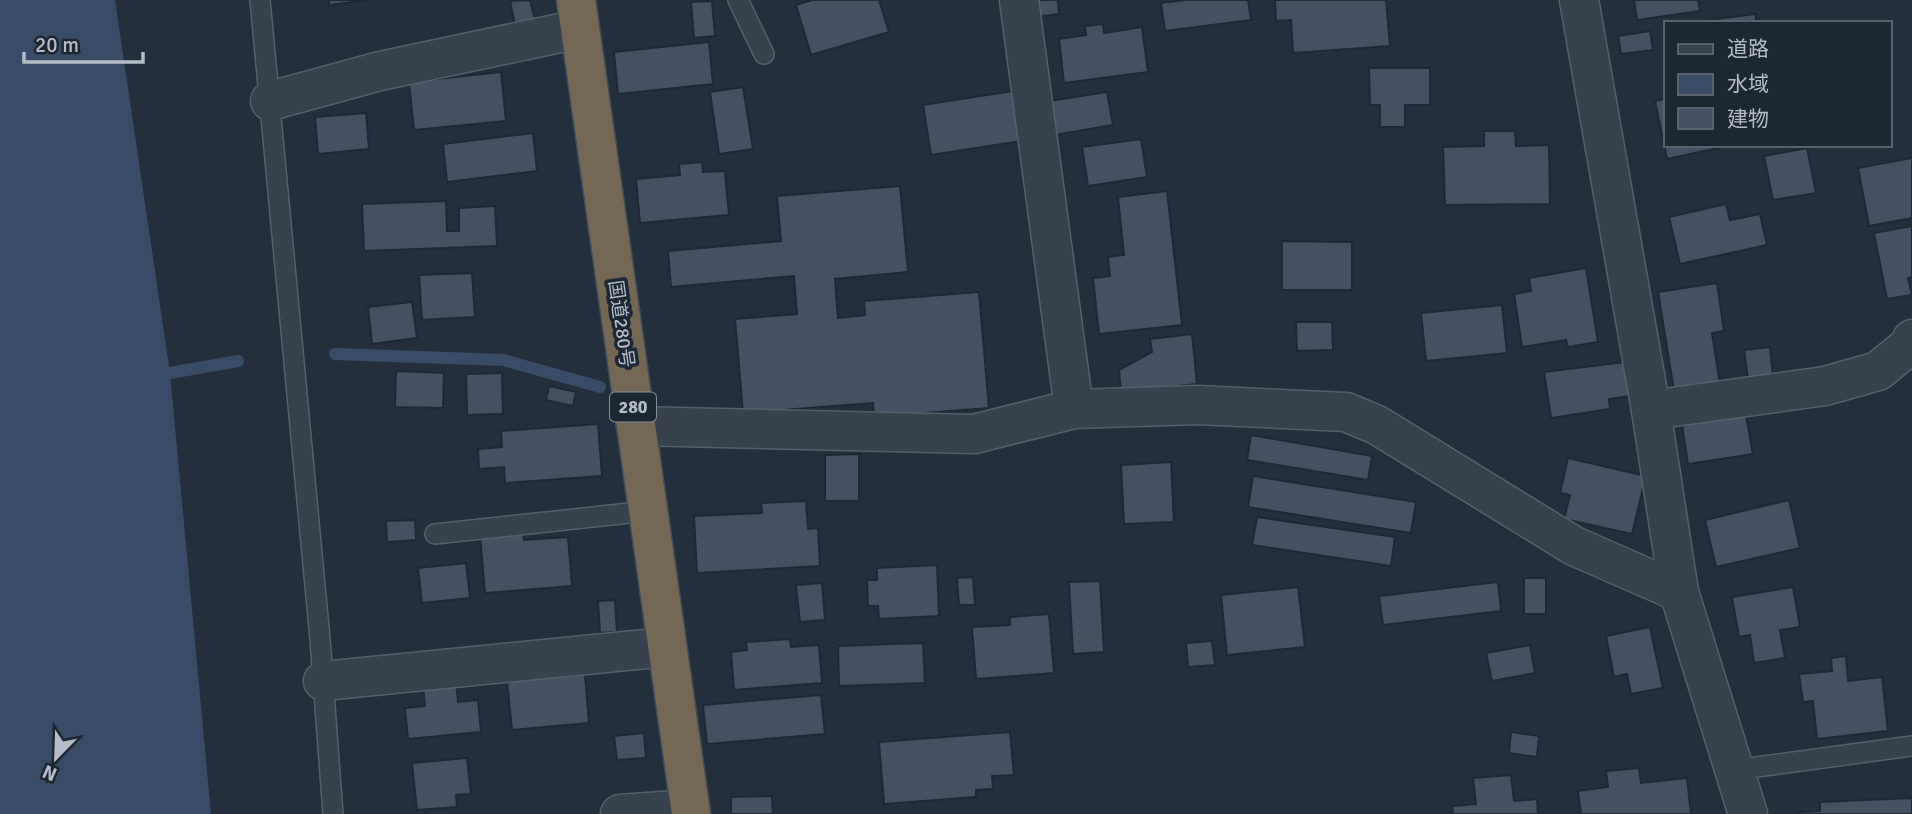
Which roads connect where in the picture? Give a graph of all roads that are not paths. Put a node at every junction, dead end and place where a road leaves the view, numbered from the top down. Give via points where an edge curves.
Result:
1 (260, 0) edge
2 (738, 0) edge
3 (1019, 0) edge
4 (1579, 0) edge
5 (577, 14) edge
6 (764, 54) dead end
7 (270, 101) junction
8 (1912, 339) edge
9 (1074, 409) junction
10 (1651, 410) junction
11 (636, 426) junction
12 (648, 511) junction
13 (435, 534) dead end
14 (1678, 592) junction
15 (666, 647) junction
16 (323, 681) junction
17 (1912, 746) edge
18 (1734, 770) junction
19 (690, 812) edge
20 (333, 814) edge
21 (620, 814) edge
22 (1748, 814) edge

1 - 7 lane
2 - 6 lane
3 - 9 street
4 - 10 street
5 - 7 street
5 - 11 highway, 国道280号 / 280
7 - 16 lane
8 - 10 street via 1878,371 1825,386
9 - 11 street via 974,434
9 - 14 street via 1198,405 1346,412 1377,425 1574,546
10 - 14 street
11 - 12 highway, 国道280号 / 280
12 - 13 lane
12 - 15 highway, 国道280号 / 280
14 - 18 street
15 - 16 street
15 - 19 highway, 国道280号 / 280
16 - 20 lane
17 - 18 lane
18 - 22 street
19 - 21 street

